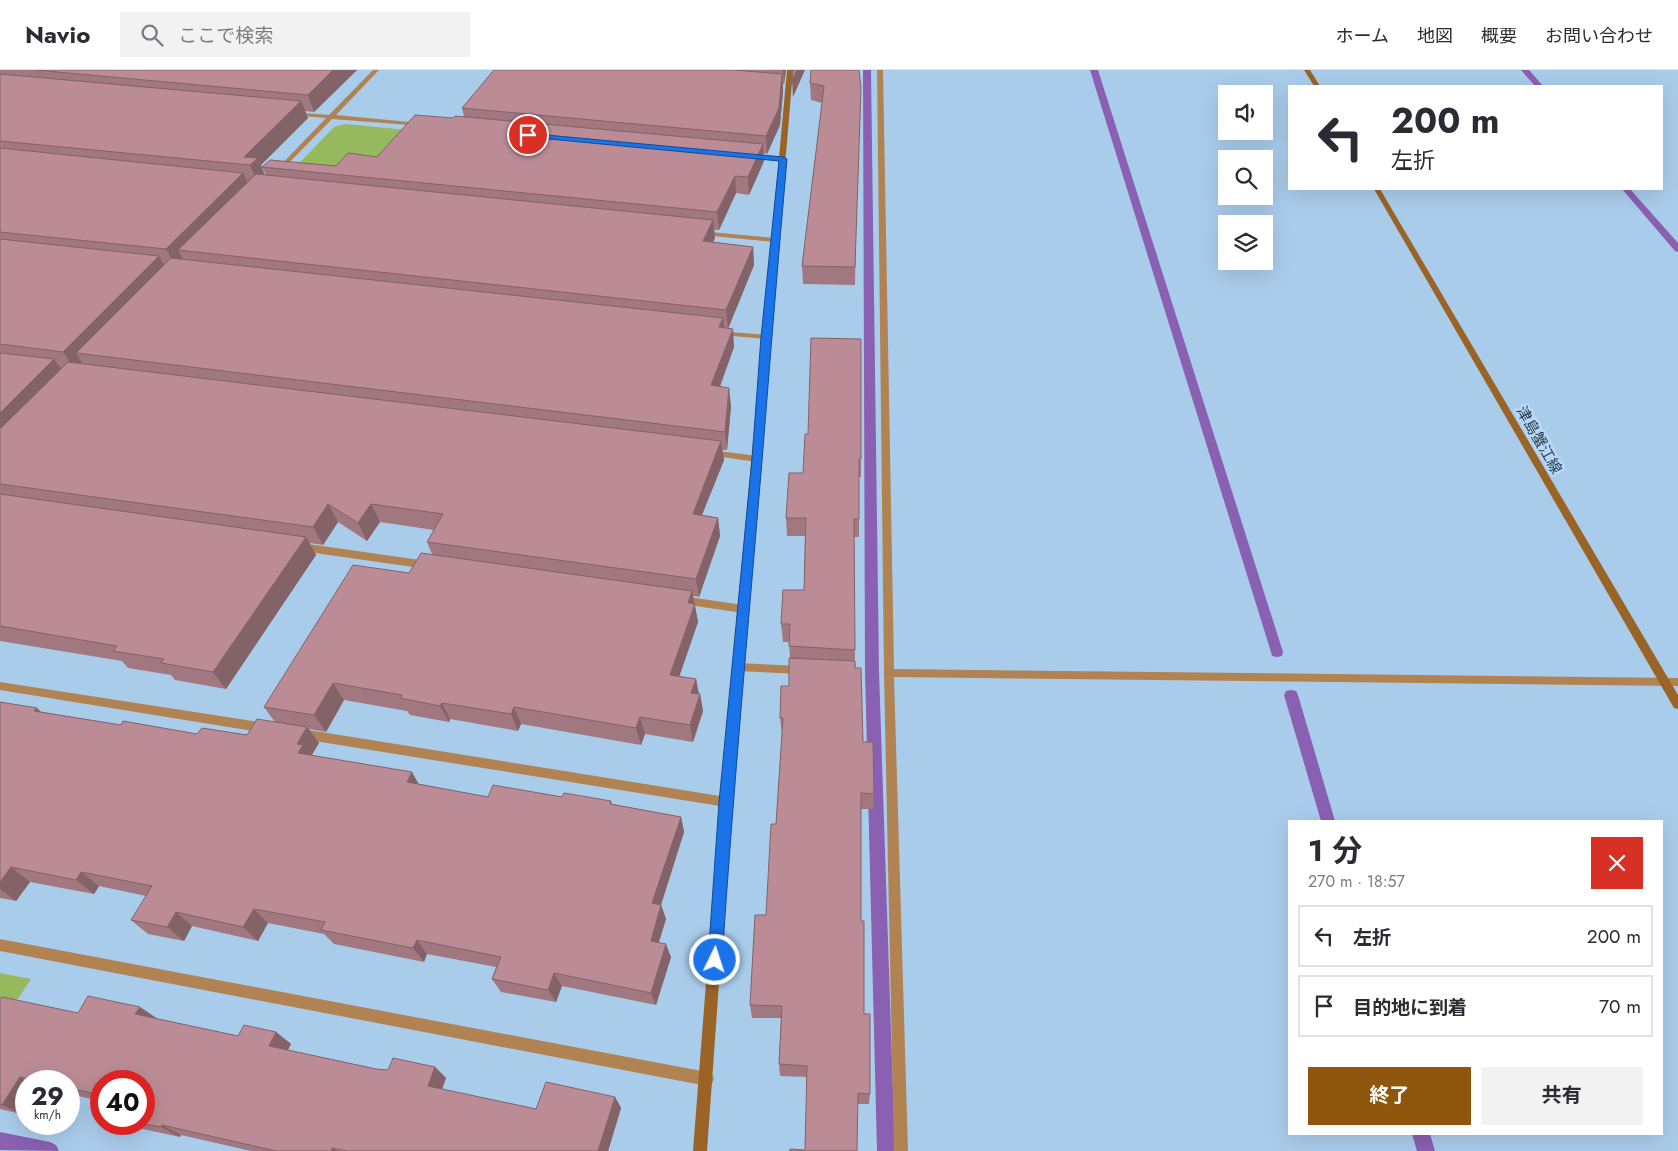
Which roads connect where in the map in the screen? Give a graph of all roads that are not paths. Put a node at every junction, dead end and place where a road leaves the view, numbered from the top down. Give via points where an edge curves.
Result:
1 (376, 70) edge
2 (790, 70) edge
3 (880, 70) edge
4 (1307, 70) edge
5 (1316, 85) edge
6 (778, 87) edge
7 (788, 88) junction
8 (282, 112) edge
9 (331, 116) junction
10 (429, 126) edge
11 (744, 156) edge
12 (783, 159) junction
13 (273, 176) edge
14 (1377, 190) edge
15 (696, 232) edge
16 (775, 240) junction
17 (717, 332) edge
18 (766, 337) junction
19 (698, 451) edge
20 (757, 459) junction
21 (287, 545) edge
22 (436, 566) edge
23 (673, 599) edge
24 (742, 609) junction
25 (738, 667) junction
26 (815, 671) edge
27 (889, 673) junction
28 (1664, 682) junction
29 (1678, 682) edge
30 (0, 686) edge
31 (1678, 705) edge
32 (275, 730) edge
33 (294, 733) edge
34 (726, 802) junction
35 (0, 945) edge
36 (707, 1079) junction
37 (700, 1151) edge
38 (901, 1151) edge

1 - 9 street
2 - 7 street
3 - 27 street
4 - 5 street
6 - 7 street
7 - 12 street
8 - 9 street
9 - 10 street
9 - 13 street
11 - 12 street
12 - 16 street
14 - 28 street, 津島蟹江線
15 - 16 street
16 - 18 street
17 - 18 street
18 - 20 street
19 - 20 street
20 - 24 street
21 - 22 street
23 - 24 street
24 - 25 street
25 - 26 street
25 - 34 street
27 - 28 street
27 - 38 street
28 - 29 street
28 - 31 street, 津島蟹江線
30 - 32 street
33 - 34 street
34 - 36 street
35 - 36 street
36 - 37 street

